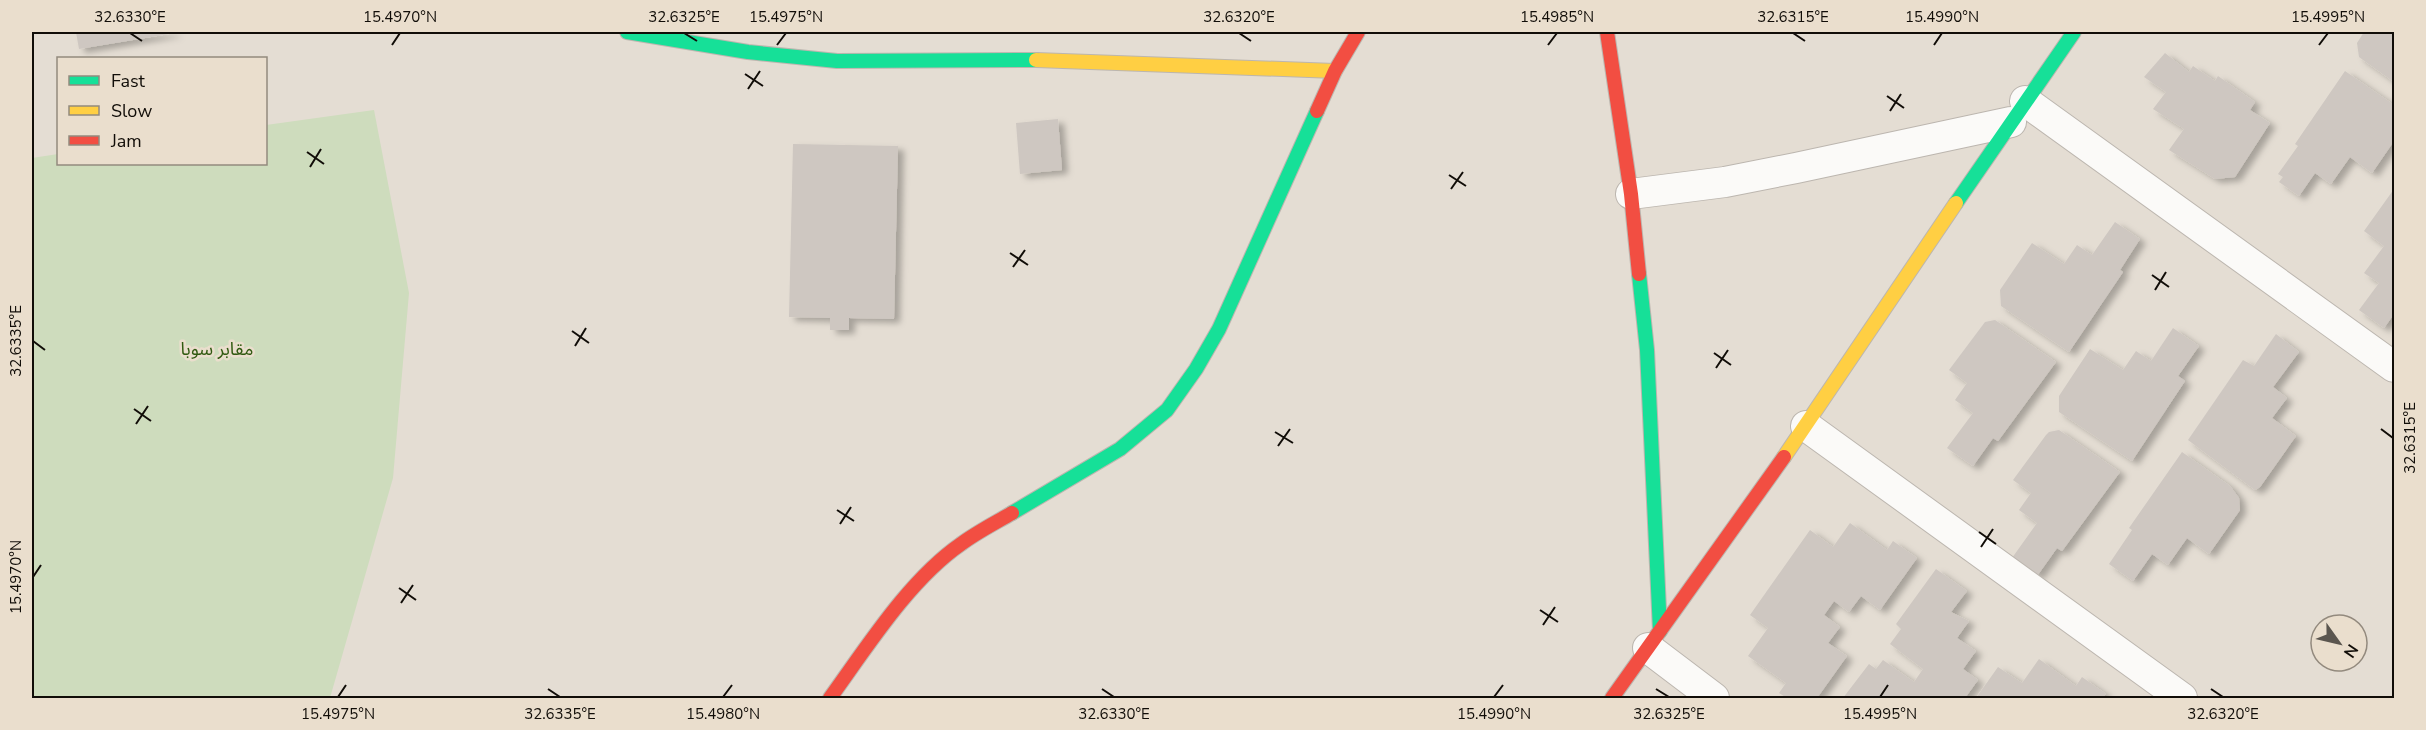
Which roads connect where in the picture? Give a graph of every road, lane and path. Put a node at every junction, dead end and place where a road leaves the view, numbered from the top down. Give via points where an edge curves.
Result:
1 (627, 32) edge
2 (1358, 32) edge
3 (1607, 32) edge
4 (2074, 32) edge
5 (1335, 71) junction
6 (2018, 112) junction
7 (1631, 194) junction
8 (2394, 367) edge
9 (1806, 426) junction
10 (1654, 639) junction
11 (830, 699) edge
12 (1612, 699) edge
13 (1714, 699) edge
14 (2182, 699) edge

1 - 5 street via 748,52 837,61 1051,60
2 - 5 street
3 - 7 street
4 - 6 street
5 - 11 street via 1219,329 1167,410 1120,449 960,544 920,581
6 - 7 street via 1786,170
6 - 8 street
6 - 9 street
7 - 10 street via 1647,350
9 - 10 street
9 - 14 street
10 - 12 street
10 - 13 street

